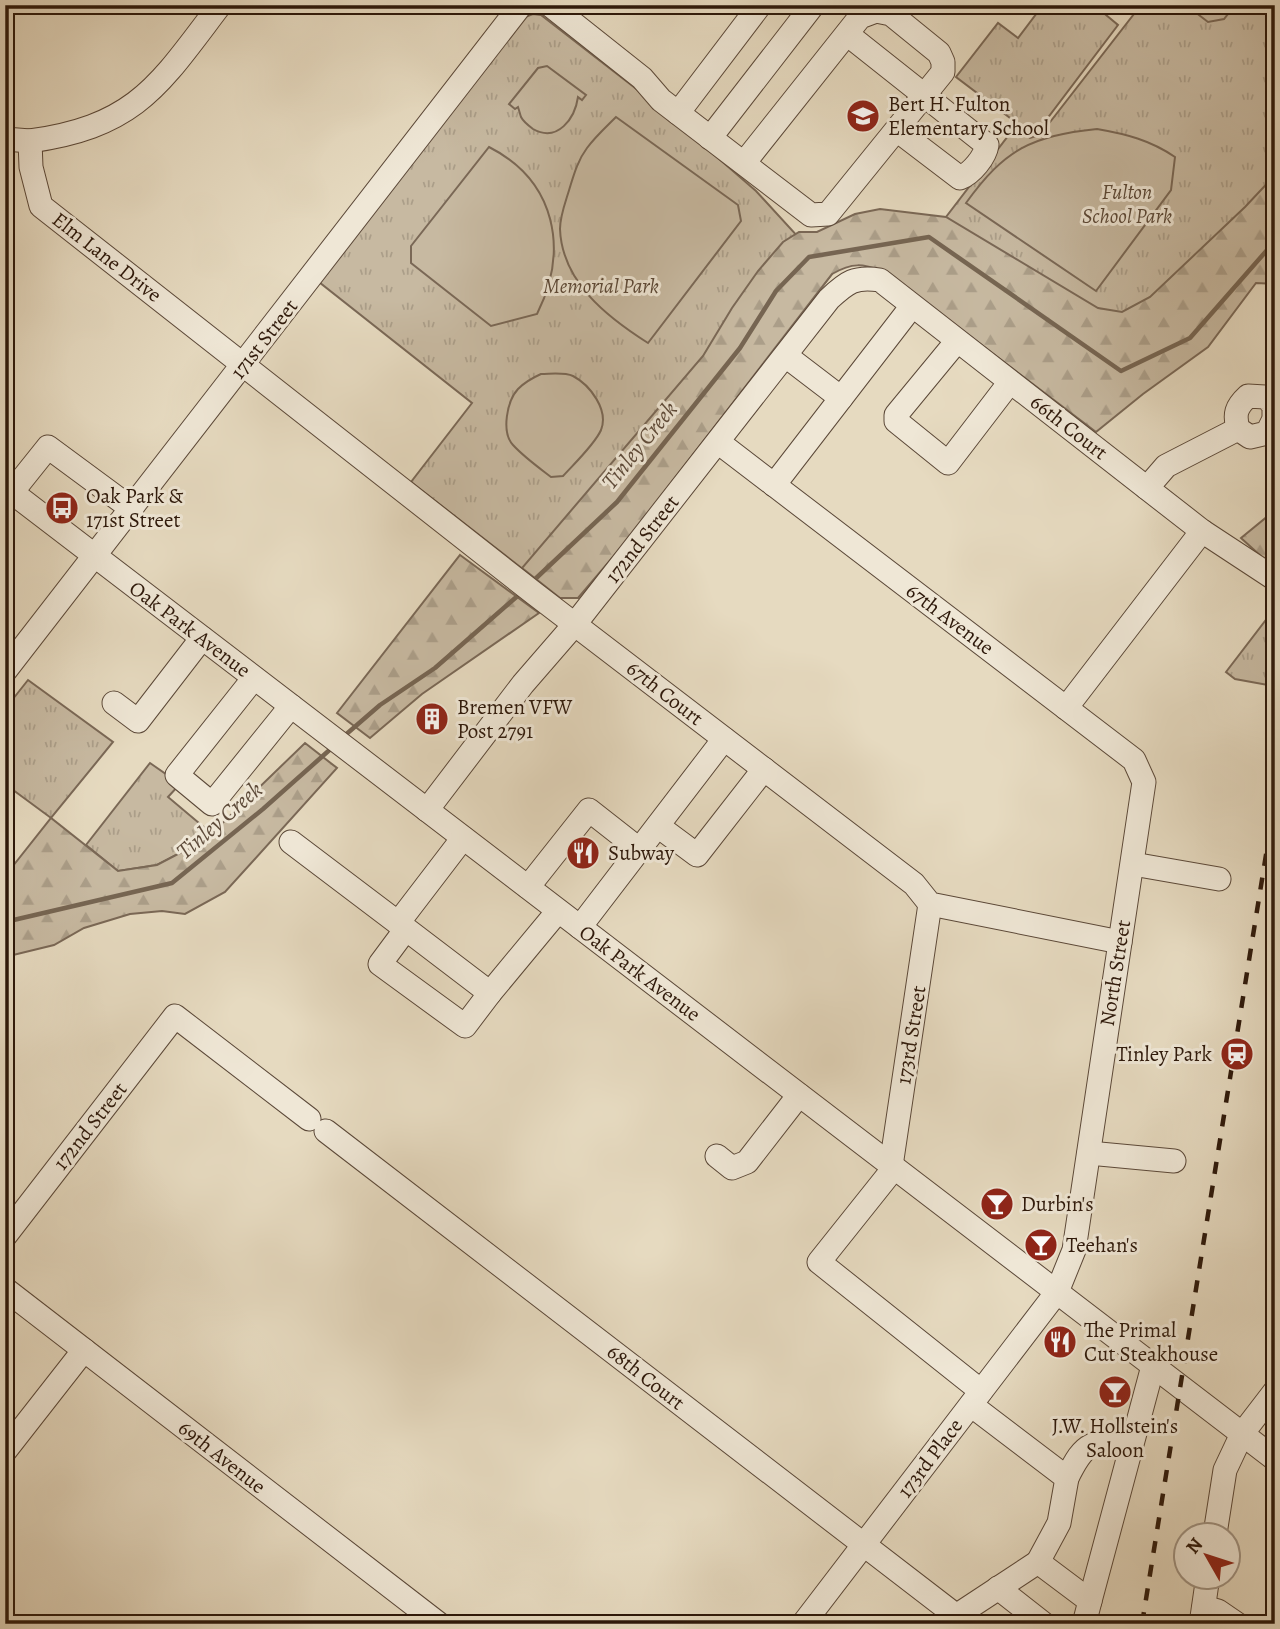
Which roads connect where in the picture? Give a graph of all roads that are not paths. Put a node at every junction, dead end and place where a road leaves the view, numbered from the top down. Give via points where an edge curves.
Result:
1 (220, 5) edge
2 (522, 5) edge
3 (550, 5) edge
4 (760, 5) edge
5 (813, 5) edge
6 (847, 34) junction
7 (925, 95) junction
8 (678, 113) junction
9 (897, 130) junction
10 (710, 138) junction
11 (5, 139) edge
12 (30, 141) junction
13 (744, 163) junction
14 (863, 277) joint
15 (912, 306) junction
16 (957, 341) junction
17 (786, 356) junction
18 (245, 364) junction
19 (1010, 382) junction
20 (841, 398) junction
21 (1238, 429) dead end
22 (718, 442) junction
23 (775, 485) junction
24 (1147, 488) junction
25 (7, 492) edge
26 (132, 509) junction
27 (1202, 531) junction
28 (96, 557) junction
29 (1275, 579) edge
30 (575, 624) junction
31 (202, 638) junction
32 (5, 671) edge
33 (254, 678) junction
34 (114, 703) dead end
35 (291, 706) junction
36 (1066, 708) junction
37 (724, 739) junction
38 (764, 769) junction
39 (427, 810) junction
40 (1140, 817) joint
41 (658, 826) junction
42 (463, 838) junction
43 (291, 842) dead end
44 (640, 850) junction
45 (1133, 864) junction
46 (1219, 879) dead end
47 (528, 887) junction
48 (930, 904) junction
49 (558, 911) junction
50 (402, 926) junction
51 (580, 927) junction
52 (1119, 942) junction
53 (490, 993) junction
54 (175, 1016) joint
55 (799, 1095) junction
56 (1088, 1153) junction
57 (717, 1156) dead end
58 (1174, 1161) dead end
59 (892, 1167) junction
60 (5, 1236) edge
61 (5, 1289) edge
62 (1057, 1292) junction
63 (84, 1350) junction
64 (1153, 1366) junction
65 (1275, 1391) edge
66 (976, 1398) junction
67 (1242, 1434) junction
68 (1131, 1445) junction
69 (5, 1451) edge
70 (1275, 1459) edge
71 (1067, 1478) junction
72 (1217, 1520) edge
73 (864, 1544) junction
74 (1038, 1562) junction
75 (998, 1588) junction
76 (1206, 1590) edge
77 (1090, 1601) junction
78 (1202, 1616) edge
79 (962, 1620) edge
80 (439, 1624) edge
81 (803, 1624) edge
82 (1044, 1624) edge
83 (1084, 1624) edge
84 (1237, 1624) edge

1 - 12 street via 165,77 131,107 92,128
2 - 18 street, 171st Street
3 - 8 street via 642,78
4 - 8 street
5 - 10 street
6 - 7 street
6 - 7 street via 860,17 876,11 891,14 939,53 943,62 943,72
6 - 13 street
7 - 9 street
7 - 9 street via 987,145 986,152 960,177
8 - 10 street
9 - 13 street via 828,214 811,215
10 - 13 street
11 - 12 street
12 - 18 street, Elm Lane Drive via 41,206
14 - 15 street, 66th Court via 880,280
14 - 17 street, 172nd Street via 844,284
15 - 16 street, 66th Court
15 - 20 street
16 - 19 street, 66th Court
16 - 19 street via 896,415 896,421 948,463
17 - 20 street
17 - 22 street, 172nd Street
18 - 26 street, 171st Street
18 - 30 street, 67th Court
19 - 24 street, 66th Court
20 - 23 street
21 - 24 street via 1167,466
22 - 23 street, 67th Avenue
22 - 30 street, 172nd Street
23 - 36 street, 67th Avenue
24 - 27 street, 66th Court
25 - 26 street via 48,447
25 - 28 street, Oak Park Avenue
26 - 28 street, 171st Street
27 - 29 street, 66th Court
27 - 36 street
28 - 31 street, Oak Park Avenue
28 - 32 street, 171st Street
30 - 37 street, 67th Court
30 - 39 street, 172nd Street
31 - 33 street, Oak Park Avenue
31 - 34 street via 138,721
33 - 35 street, Oak Park Avenue
33 - 35 street via 177,775 212,804
35 - 39 street, Oak Park Avenue
36 - 40 street, 67th Avenue via 1134,760 1144,782
37 - 38 street, 67th Court
37 - 41 street
38 - 41 street via 697,855
38 - 48 street, 67th Court via 914,884
39 - 42 street, Oak Park Avenue
40 - 45 street, North Street
41 - 44 street
42 - 47 street, Oak Park Avenue
42 - 50 street
43 - 50 street
44 - 47 street via 589,810
44 - 51 street
45 - 46 street
45 - 52 street, North Street
47 - 49 street, Oak Park Avenue
48 - 52 street
48 - 59 street, 173rd Street
49 - 51 street, Oak Park Avenue
49 - 53 street
50 - 53 street
50 - 53 street via 380,964 465,1026
51 - 55 street, Oak Park Avenue
52 - 56 street, North Street
54 - 60 street, 172nd Street
54 - 73 street, 68th Court
55 - 57 street via 747,1162 732,1168
55 - 59 street, Oak Park Avenue
56 - 58 street
56 - 62 street, North Street via 1074,1250
59 - 62 street, Oak Park Avenue
59 - 66 street via 819,1262
61 - 63 street, 69th Avenue
62 - 64 street, Oak Park Avenue
62 - 66 street, 173rd Place
63 - 69 street
63 - 80 street, 69th Avenue
64 - 67 street, Oak Park Avenue
64 - 68 street
65 - 67 street
66 - 71 street
66 - 73 street, 173rd Place
67 - 70 street, Oak Park Avenue
67 - 72 street via 1225,1470
68 - 71 street via 1099,1441 1076,1459
68 - 77 street
71 - 74 street via 1059,1523
73 - 79 street, 68th Court
73 - 81 street, 173rd Place
74 - 75 street
74 - 77 street
75 - 79 street
75 - 82 street
76 - 78 street
77 - 83 street
78 - 84 street via 1218,1611

